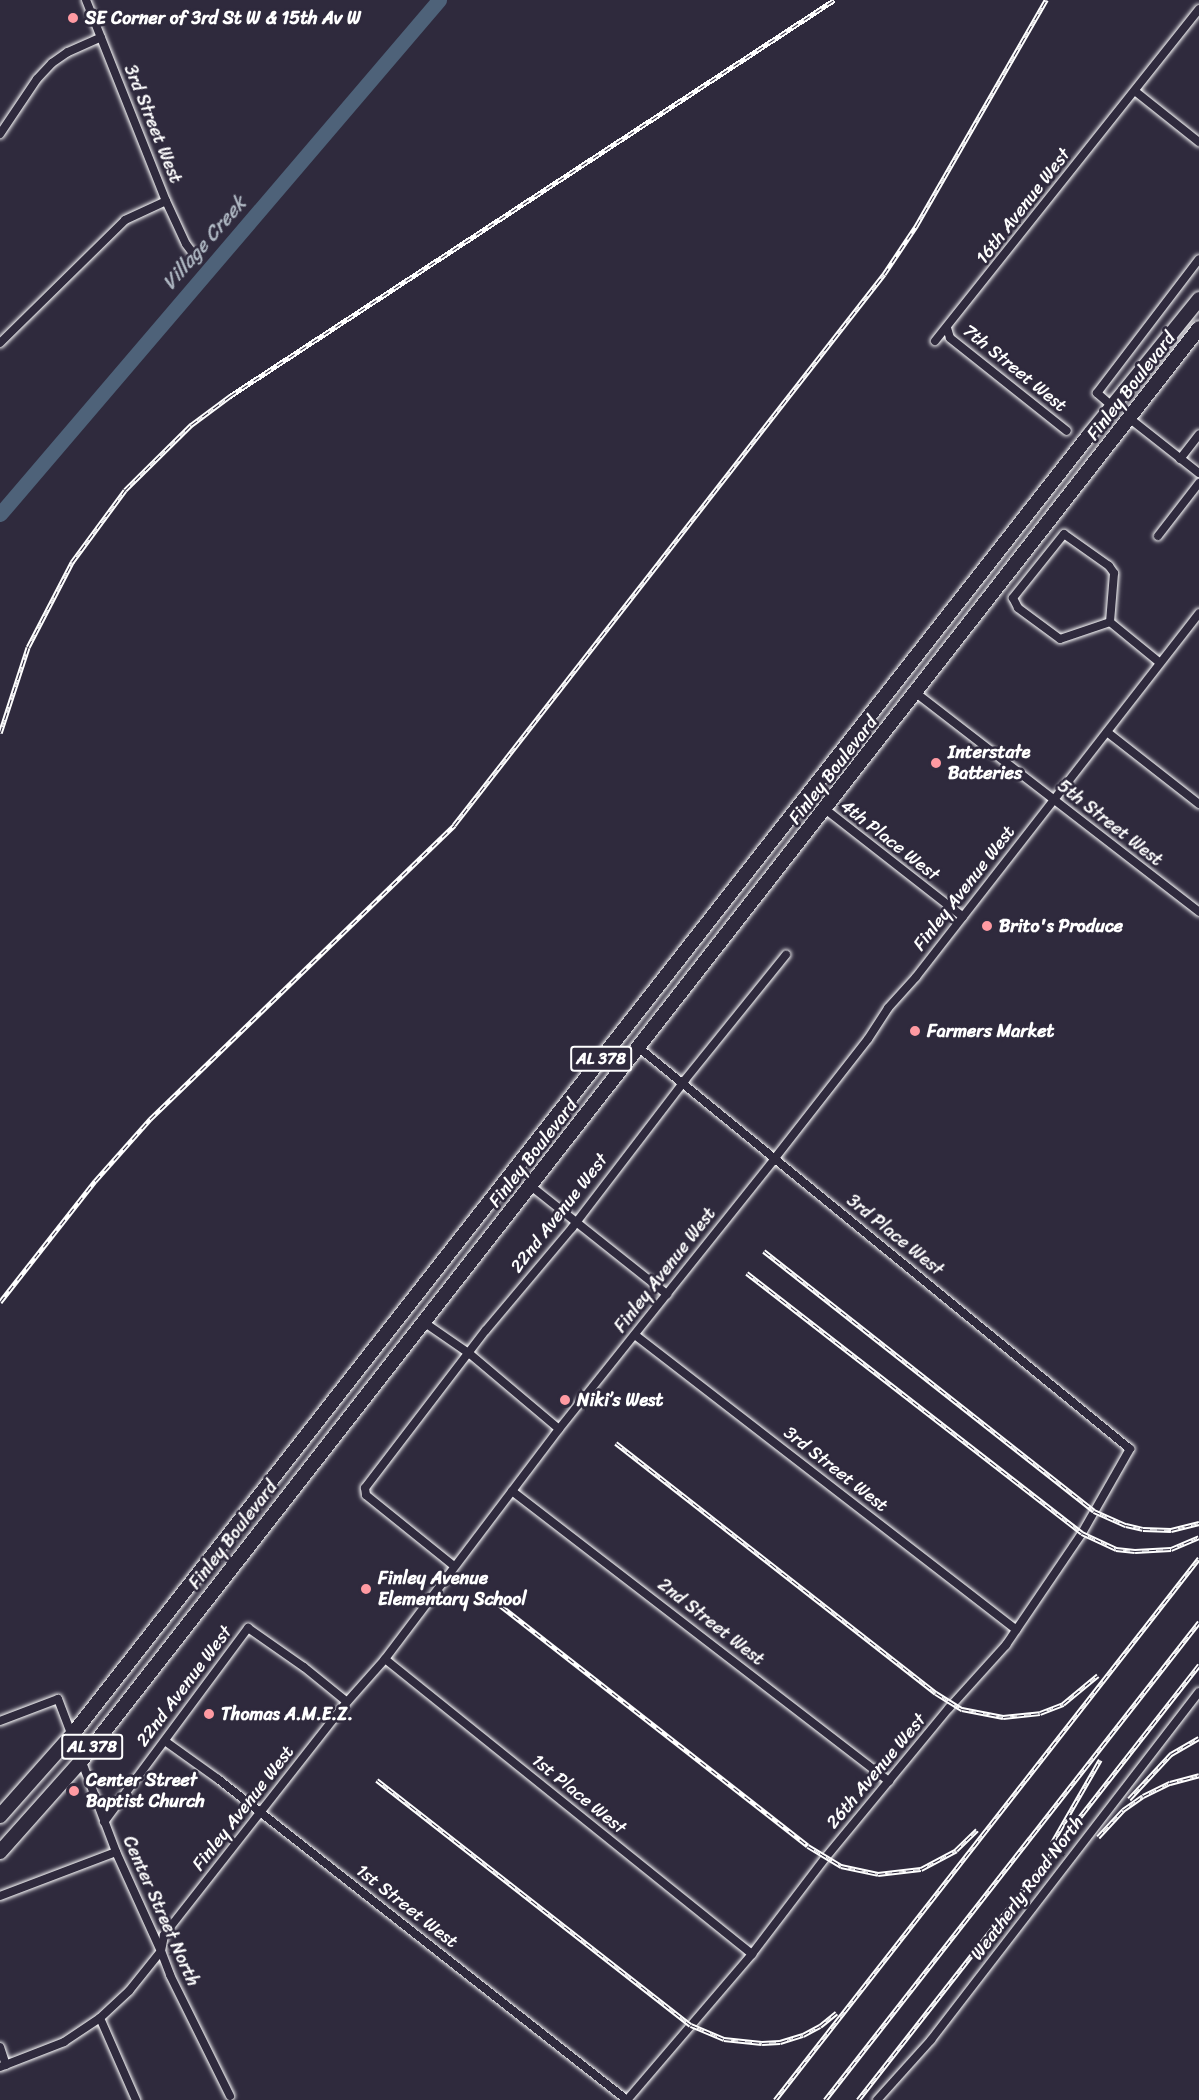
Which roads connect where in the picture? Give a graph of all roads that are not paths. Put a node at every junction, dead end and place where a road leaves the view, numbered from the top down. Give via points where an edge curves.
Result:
1 (86, 0) edge
2 (1199, 9) edge
3 (101, 37) junction
4 (1135, 91) junction
5 (0, 134) edge
6 (1199, 142) edge
7 (166, 201) junction
8 (195, 256) dead end
9 (1199, 259) edge
10 (1199, 299) edge
11 (947, 328) junction
12 (1199, 328) edge
13 (935, 341) dead end
14 (0, 343) edge
15 (1112, 406) junction
16 (1128, 418) junction
17 (1067, 431) dead end
18 (1199, 435) edge
19 (1180, 459) junction
20 (1199, 473) edge
21 (1199, 483) edge
22 (1158, 536) dead end
23 (1199, 612) edge
24 (1110, 622) junction
25 (1159, 662) junction
26 (899, 678) junction
27 (916, 693) junction
28 (1107, 732) junction
29 (806, 796) junction
30 (1054, 800) junction
31 (1199, 804) edge
32 (825, 809) junction
33 (729, 896) junction
34 (749, 905) junction
35 (1199, 912) edge
36 (963, 917) junction
37 (786, 955) dead end
38 (620, 1034) junction
39 (638, 1047) junction
40 (682, 1084) junction
41 (775, 1158) junction
42 (513, 1171) junction
43 (531, 1186) junction
44 (576, 1222) junction
45 (667, 1294) junction
46 (406, 1308) junction
47 (424, 1323) junction
48 (635, 1335) junction
49 (470, 1354) junction
50 (559, 1429) junction
51 (1130, 1449) joint
52 (512, 1491) junction
53 (454, 1566) junction
54 (191, 1583) junction
55 (208, 1595) junction
56 (1016, 1630) junction
57 (385, 1659) junction
58 (1199, 1692) edge
59 (347, 1702) junction
60 (0, 1721) edge
61 (72, 1735) junction
62 (165, 1741) junction
63 (82, 1760) junction
64 (889, 1781) junction
65 (260, 1812) junction
66 (0, 1816) edge
67 (104, 1822) junction
68 (0, 1852) edge
69 (116, 1852) junction
70 (0, 1896) edge
71 (161, 1951) junction
72 (752, 1954) junction
73 (100, 2018) junction
74 (0, 2048) edge
75 (3, 2066) edge
76 (230, 2096) dead end
77 (136, 2100) edge
78 (627, 2100) edge
79 (877, 2100) edge

1 - 3 street, 3rd Street West
2 - 4 street, 16th Avenue West
3 - 5 street via 52,63
3 - 7 street, 3rd Street West
4 - 6 street
4 - 11 street, 16th Avenue West
7 - 8 street, 3rd Street West
7 - 14 street via 125,220
9 - 15 street via 1097,393
10 - 15 main road, Finley Boulevard / AL 378
11 - 13 street, 16th Avenue West
11 - 17 street, 7th Street West via 950,338
12 - 16 main road, Finley Boulevard / AL 378
15 - 16 main road
15 - 26 main road, Finley Boulevard / AL 378
16 - 19 street
16 - 27 main road, Finley Boulevard / AL 378
18 - 19 street
19 - 20 street
21 - 22 street
23 - 25 street, Finley Avenue West
24 - 24 street via 1060,639 1018,608 1013,598 1062,535 1068,535 1114,573
24 - 25 street
25 - 28 street, Finley Avenue West
26 - 27 main road
26 - 29 main road, Finley Boulevard / AL 378
27 - 30 street, 5th Street West
27 - 32 main road, Finley Boulevard / AL 378
28 - 30 street, Finley Avenue West
28 - 31 street
29 - 32 main road
29 - 33 main road, Finley Boulevard / AL 378
30 - 35 street, 5th Street West
30 - 36 street, Finley Avenue West
32 - 34 main road, Finley Boulevard / AL 378
32 - 36 street, 4th Place West
33 - 34 main road
33 - 38 main road, Finley Boulevard / AL 378
34 - 39 main road, Finley Boulevard / AL 378
36 - 41 street, Finley Avenue West via 888,1008
37 - 40 street, 22nd Avenue West
38 - 39 main road
38 - 42 main road, Finley Boulevard / AL 378
39 - 40 street, 3rd Place West
39 - 43 main road, Finley Boulevard / AL 378
40 - 41 street, 3rd Place West
40 - 44 street, 22nd Avenue West
41 - 45 street, Finley Avenue West
41 - 51 street, 3rd Place West
42 - 43 main road
42 - 46 main road, Finley Boulevard / AL 378
43 - 44 street
43 - 47 main road, Finley Boulevard / AL 378
44 - 45 street
44 - 49 street, 22nd Avenue West
45 - 48 street, Finley Avenue West
46 - 47 main road
46 - 54 main road, Finley Boulevard / AL 378
47 - 49 street
47 - 55 main road, Finley Boulevard / AL 378
48 - 50 street, Finley Avenue West
48 - 56 street, 3rd Street West
49 - 50 street
49 - 53 street, 22nd Avenue West via 364,1488 366,1495
50 - 52 street, Finley Avenue West
51 - 56 street, 26th Avenue West via 1082,1533
52 - 53 street, Finley Avenue West
52 - 64 street, 2nd Street West
53 - 57 street, Finley Avenue West
54 - 55 main road
54 - 61 main road, Finley Boulevard / AL 378
55 - 63 main road, Finley Boulevard / AL 378
56 - 64 street, 26th Avenue West
57 - 59 street, Finley Avenue West
57 - 72 street, 1st Place West
58 - 79 street, Weatherly Road North via 932,2040
59 - 62 street, 22nd Avenue West via 304,1666 248,1628
59 - 65 street, Finley Avenue West
60 - 61 street, Center Street North via 58,1699
61 - 63 street, Center Street North
61 - 66 main road, Finley Boulevard / AL 378
62 - 65 street, 1st Street West
62 - 67 street, 22nd Avenue West
63 - 67 street, Center Street North
63 - 68 main road, Finley Boulevard / AL 378
64 - 72 street, 26th Avenue West
65 - 71 street, Finley Avenue West via 164,1935
65 - 78 street, 1st Street West
67 - 69 street, Center Street North
69 - 70 street
69 - 71 street, Center Street North
71 - 73 street, Finley Avenue West via 129,1991
71 - 76 street, Center Street North
72 - 78 street, 26th Avenue West
73 - 75 street, Finley Avenue West via 64,2042
73 - 77 street
74 - 75 street

